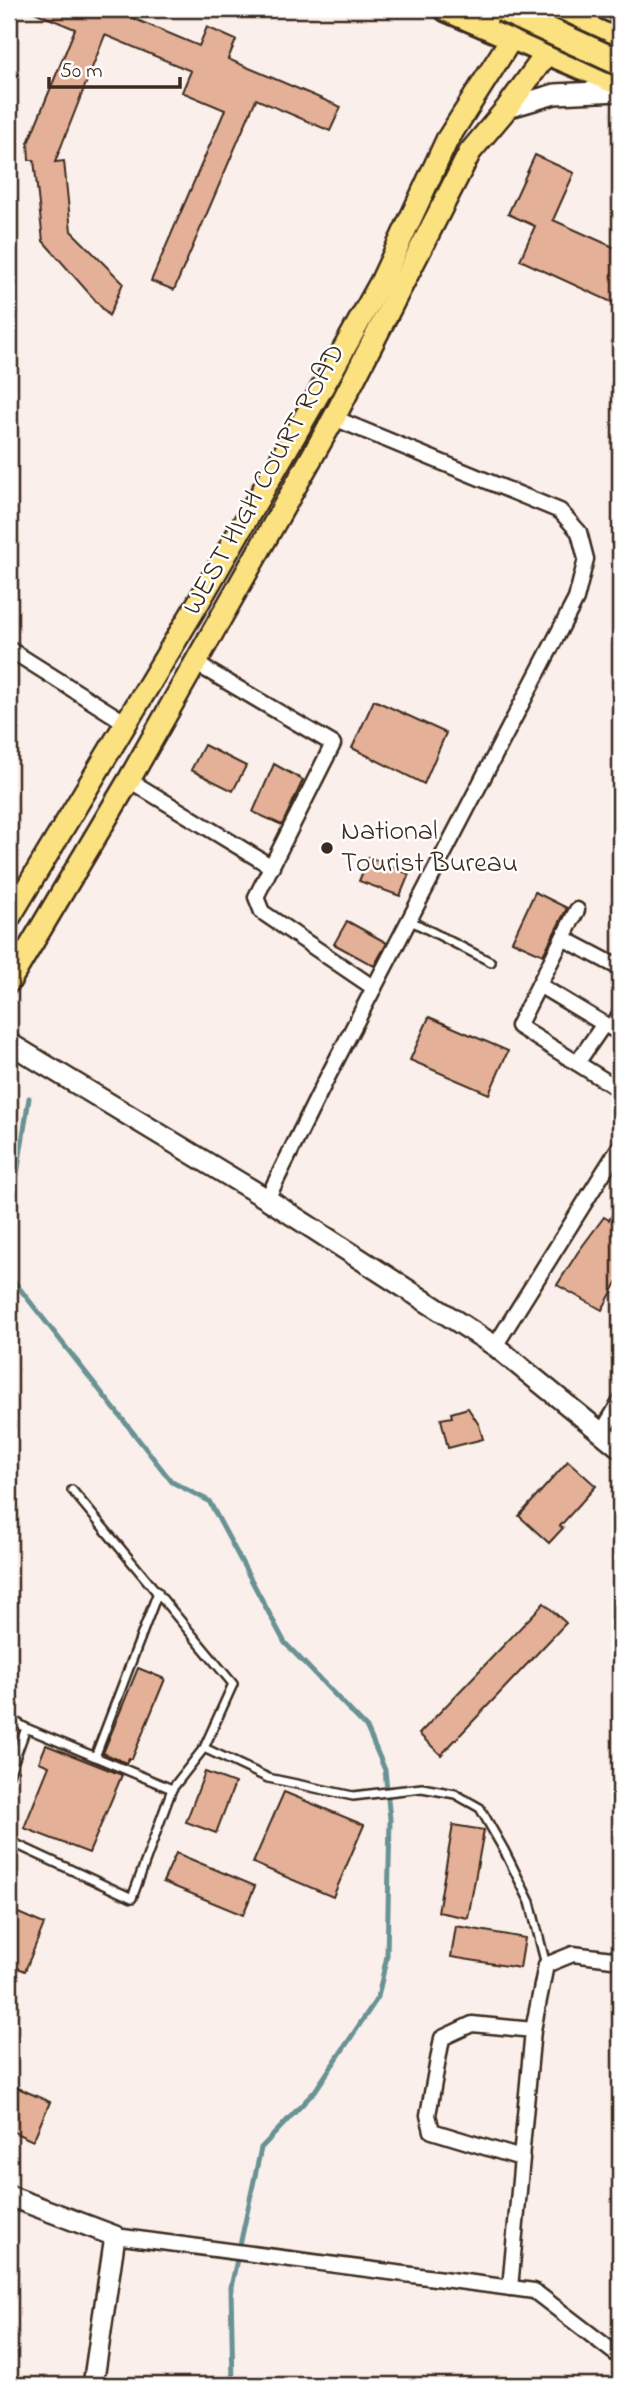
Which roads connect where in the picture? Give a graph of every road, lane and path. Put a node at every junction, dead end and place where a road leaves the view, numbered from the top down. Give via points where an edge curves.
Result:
1 (447, 9) edge
2 (502, 9) edge
3 (527, 9) edge
4 (616, 9) edge
5 (562, 11) edge
6 (620, 15) edge
7 (513, 37) junction
8 (620, 43) edge
9 (547, 53) junction
10 (620, 53) edge
11 (620, 63) edge
12 (620, 83) edge
13 (620, 91) edge
14 (507, 108) junction
15 (334, 418) junction
16 (9, 649) edge
17 (195, 663) junction
18 (126, 723) junction
19 (129, 780) junction
20 (272, 867) junction
21 (577, 910) dead end
22 (9, 918) edge
23 (409, 920) junction
24 (563, 938) junction
25 (491, 962) dead end
26 (620, 968) edge
27 (9, 982) edge
28 (539, 985) junction
29 (374, 988) junction
30 (620, 1014) edge
31 (612, 1029) edge
32 (9, 1043) edge
33 (577, 1063) junction
34 (620, 1090) edge
35 (620, 1146) edge
36 (267, 1199) junction
37 (495, 1346) junction
38 (620, 1402) edge
39 (602, 1432) junction
40 (620, 1448) edge
41 (72, 1490) dead end
42 (158, 1592) junction
43 (9, 1718) edge
44 (26, 1728) junction
45 (204, 1748) junction
46 (95, 1757) junction
47 (9, 1775) edge
48 (172, 1788) junction
49 (9, 1841) edge
50 (620, 1960) edge
51 (546, 1965) junction
52 (533, 2031) junction
53 (521, 2158) junction
54 (9, 2196) edge
55 (115, 2236) junction
56 (510, 2288) junction
57 (620, 2357) edge
58 (93, 2385) edge

1 - 7 highway
2 - 11 highway, bridge
3 - 7 main road, WEST HIGH COURT ROAD
3 - 10 highway
4 - 6 main road
5 - 8 highway
5 - 9 main road, WEST HIGH COURT ROAD
7 - 9 highway
7 - 18 main road, WEST HIGH COURT ROAD via 447,140 382,280
9 - 12 highway
9 - 14 main road, WEST HIGH COURT ROAD
13 - 14 main road via 555,94
14 - 15 main road, WEST HIGH COURT ROAD via 470,152
15 - 17 main road, WEST HIGH COURT ROAD
15 - 23 street via 560,511 579,531 586,559 576,599
16 - 18 street
17 - 19 main road, WEST HIGH COURT ROAD
17 - 20 street via 333,744
18 - 22 main road, WEST HIGH COURT ROAD
19 - 20 street
19 - 27 main road, WEST HIGH COURT ROAD
20 - 29 street via 256,897 262,912
21 - 24 street
23 - 25 lane
23 - 29 street
24 - 26 street
24 - 28 street
28 - 31 street
28 - 33 street via 518,1026
29 - 36 street
30 - 31 street
31 - 33 street
32 - 36 main road
33 - 34 street
35 - 37 street
36 - 37 main road
37 - 39 main road
38 - 39 street
39 - 40 main road
41 - 42 lane
42 - 45 lane via 233,1684
42 - 46 lane
43 - 44 lane
44 - 46 lane
44 - 47 lane
45 - 48 lane
45 - 51 lane via 268,1778 353,1796 422,1788 455,1794 480,1808 530,1902
46 - 48 lane
48 - 49 lane via 132,1898
50 - 51 street via 573,1954
51 - 52 street
52 - 53 street
52 - 53 street via 471,2024 442,2038 428,2115 432,2131
53 - 56 street
54 - 55 main road
55 - 56 street
55 - 58 main road
56 - 57 street via 534,2291

